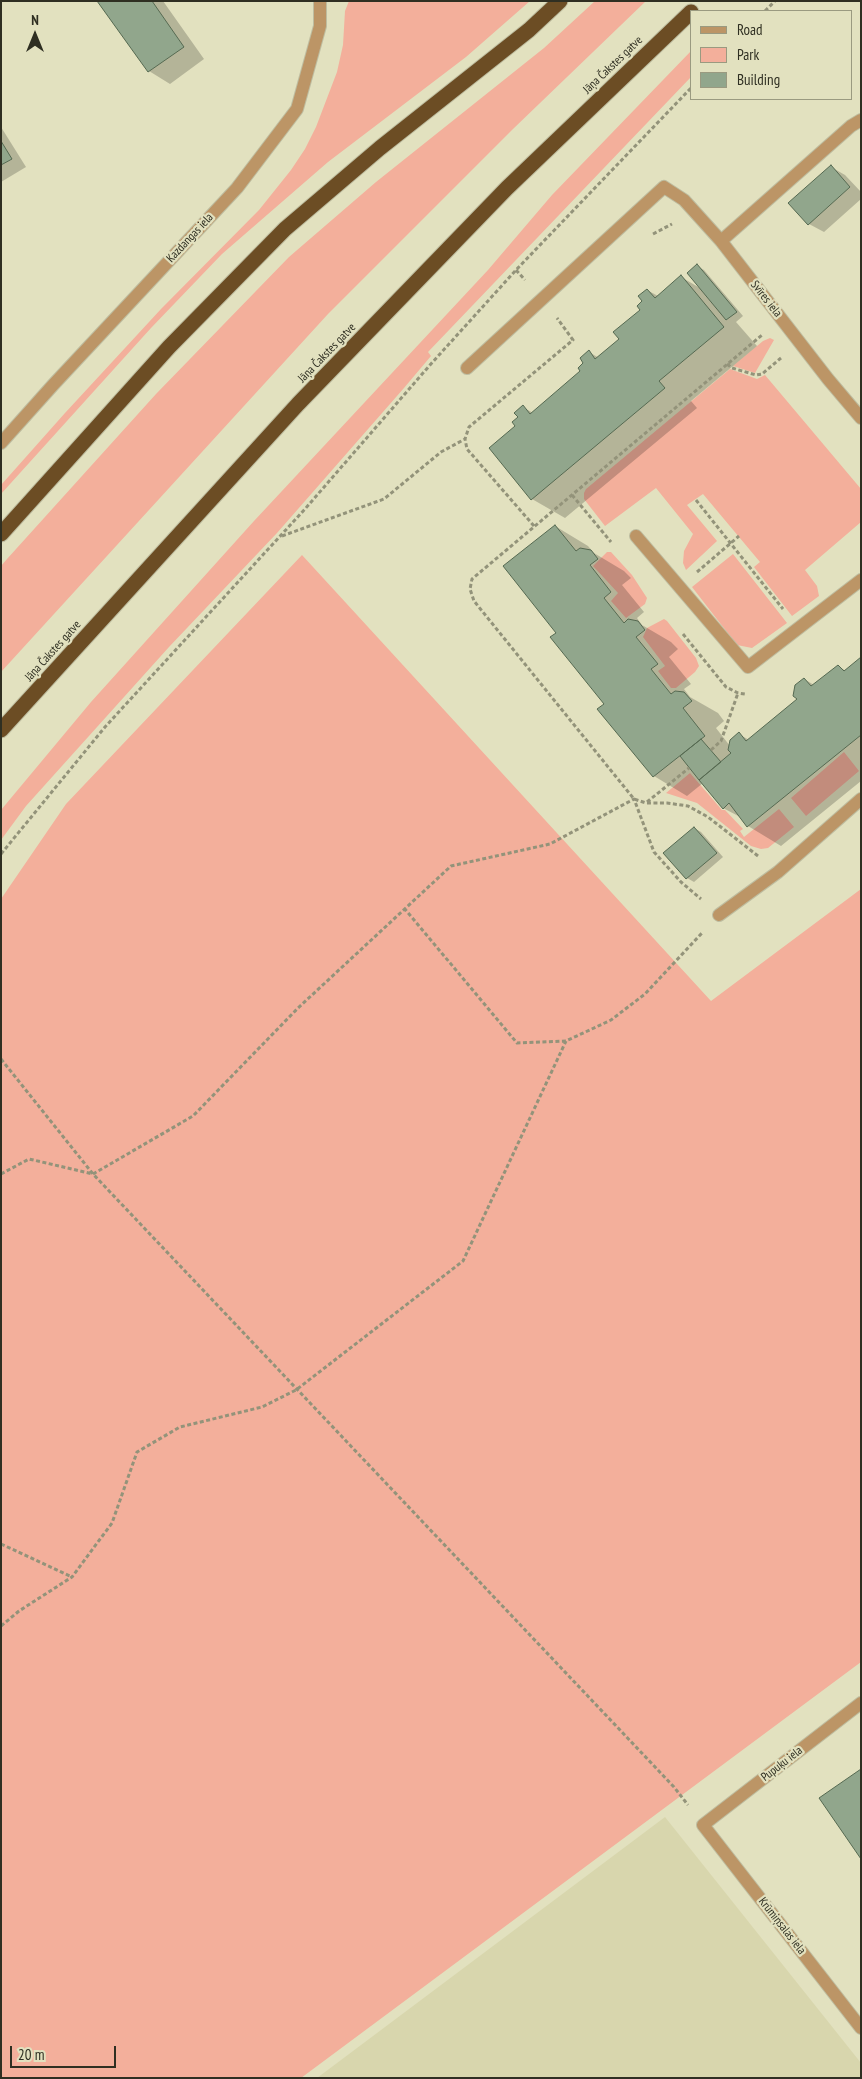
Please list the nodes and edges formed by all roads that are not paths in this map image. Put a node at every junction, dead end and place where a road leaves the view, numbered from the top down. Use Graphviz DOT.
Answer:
graph roads {
  1 [pos="320,1"];
  2 [pos="560,1"];
  3 [pos="702,1"];
  4 [pos="692,10"];
  5 [pos="690,12"];
  6 [pos="861,120"];
  7 [pos="721,241"];
  8 [pos="467,368"];
  9 [pos="861,418"];
  10 [pos="1,443"];
  11 [pos="1,534"];
  12 [pos="636,536"];
  13 [pos="861,580"];
  14 [pos="1,730"];
  15 [pos="861,799"];
  16 [pos="719,915"];
  17 [pos="861,1703"];
  18 [pos="704,1825"];
  19 [pos="861,2028"];
  1 -- 10 [label="street, Kazdangas iela"];
  2 -- 11 [label="highway"];
  3 -- 4 [label="highway, Jāņa Čakstes gatve"];
  5 -- 14 [label="highway, Jāņa Čakstes gatve"];
  6 -- 7 [label="street"];
  7 -- 8 [label="street, Svīres iela"];
  7 -- 9 [label="street, Svīres iela"];
  12 -- 13 [label="street"];
  15 -- 16 [label="street"];
  17 -- 18 [label="street, Pupuķu iela"];
  18 -- 19 [label="street, Krūmiņsalas iela"];
}
